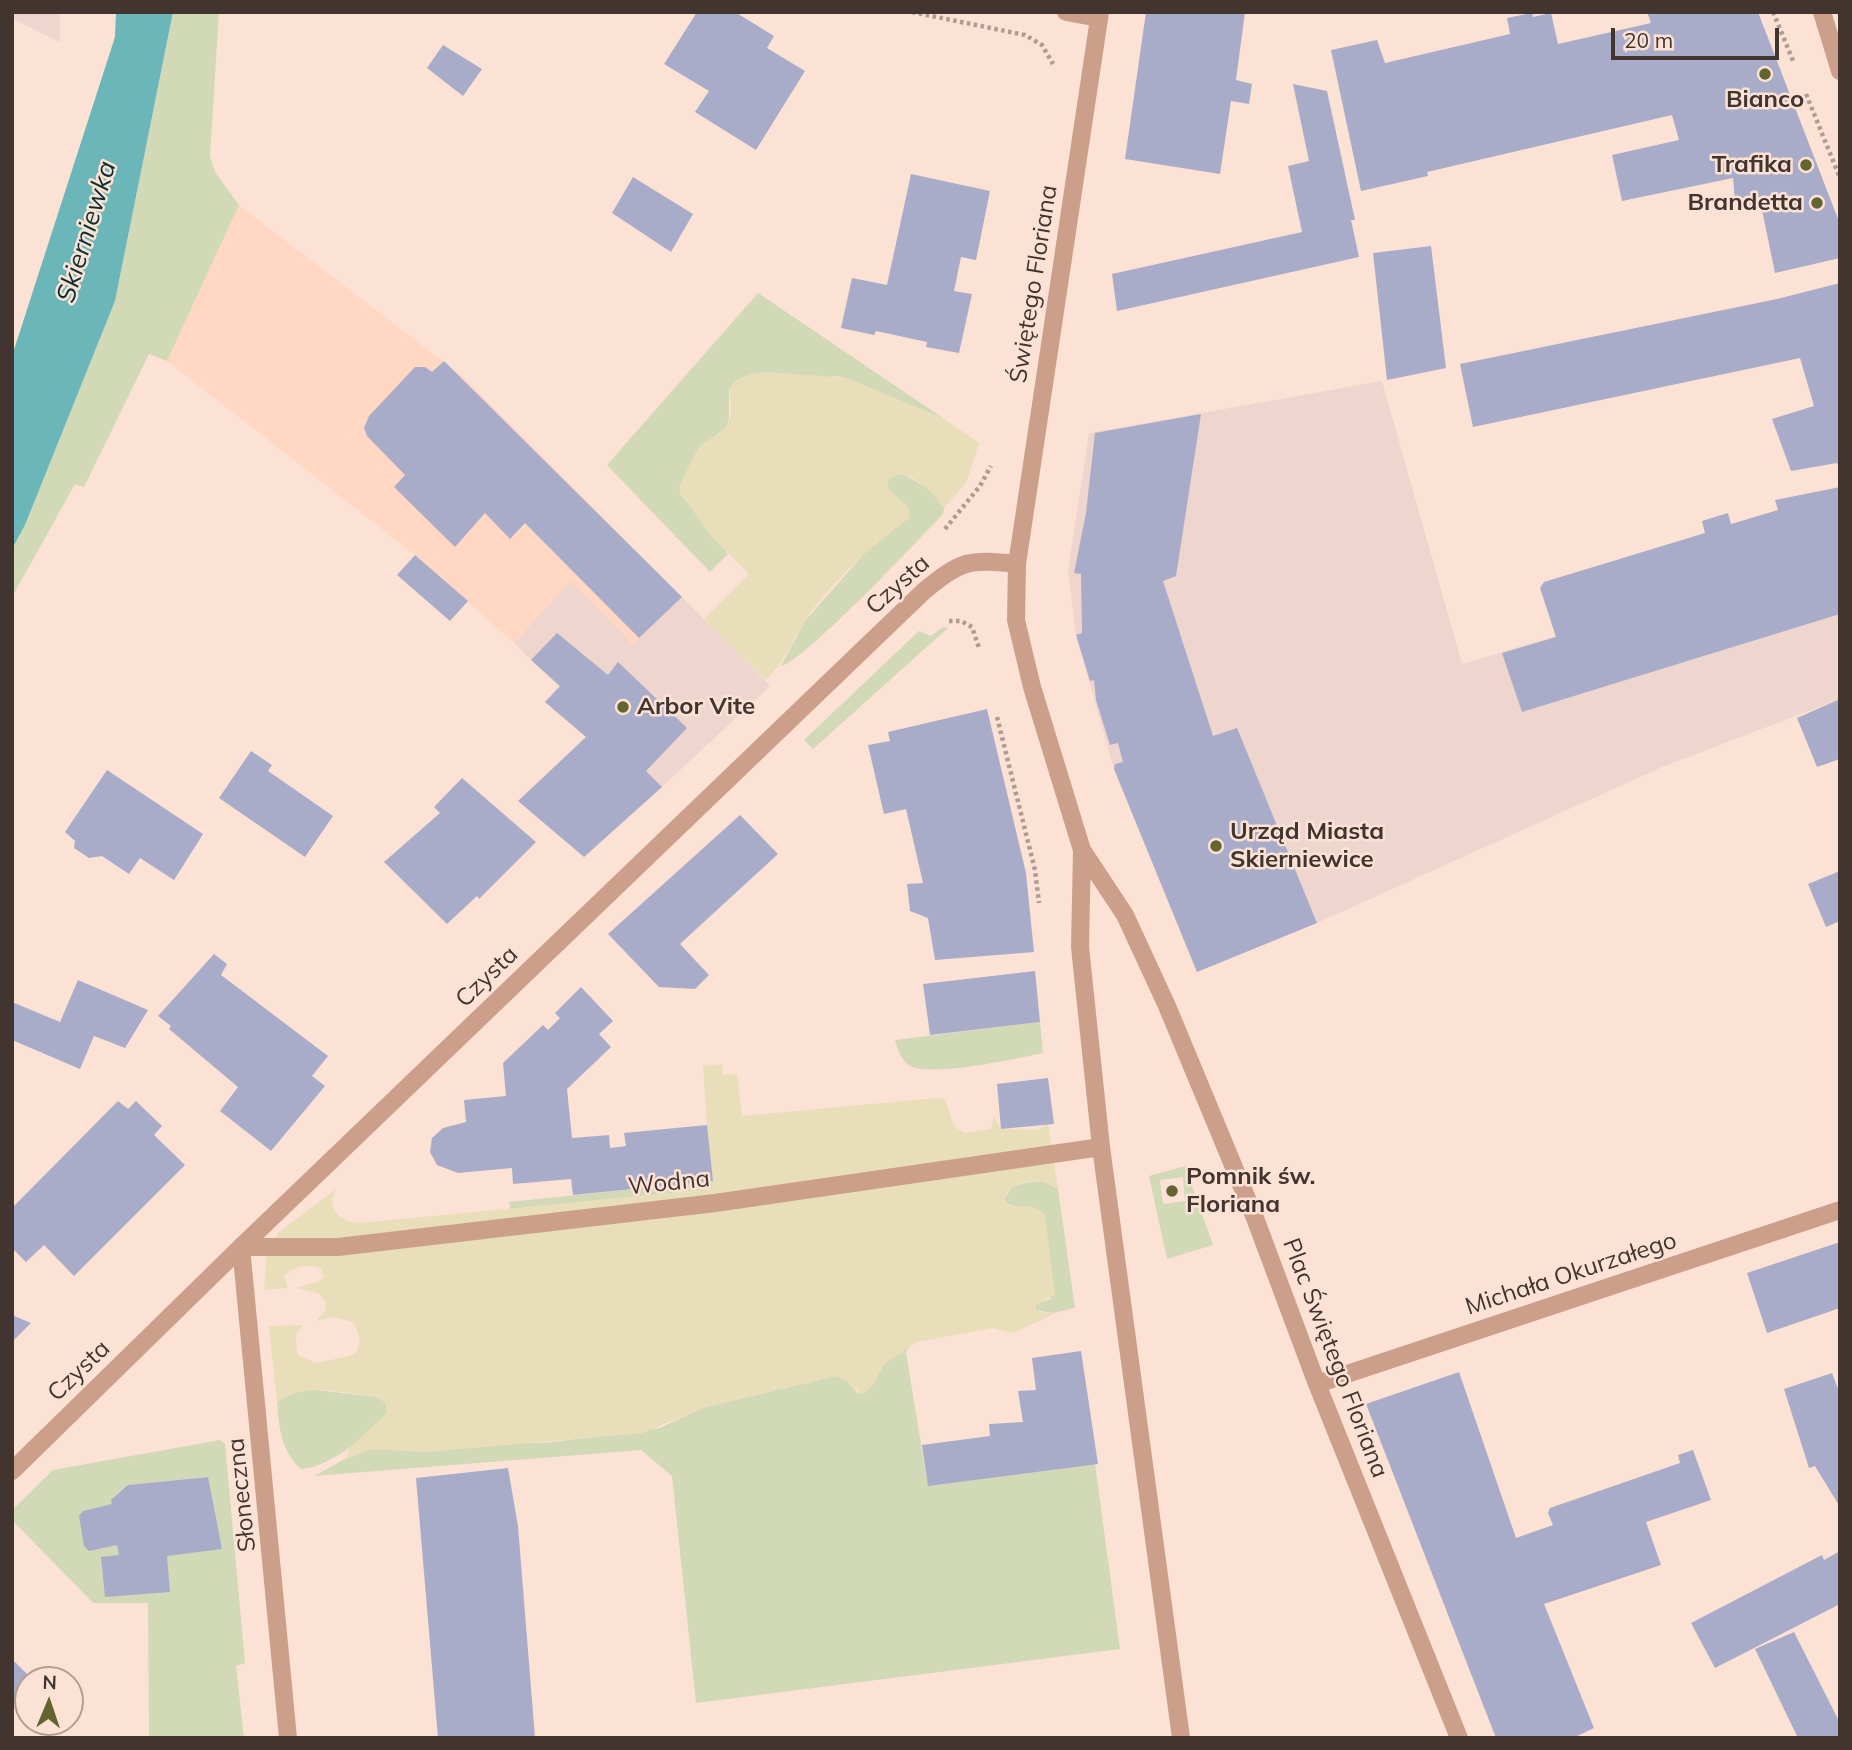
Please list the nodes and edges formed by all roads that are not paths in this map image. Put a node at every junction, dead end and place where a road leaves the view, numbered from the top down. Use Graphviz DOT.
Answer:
graph roads {
  1 [pos="1066,12"];
  2 [pos="1822,12"];
  3 [pos="1099,15"];
  4 [pos="1838,61"];
  5 [pos="1017,564"];
  6 [pos="1082,850"];
  7 [pos="1101,1147"];
  8 [pos="1840,1210"];
  9 [pos="241,1247"];
  10 [pos="1317,1384"];
  11 [pos="12,1471"];
  12 [pos="288,1738"];
  13 [pos="1181,1738"];
  14 [pos="1459,1738"];
  1 -- 3 [label="street"];
  2 -- 4 [label="street"];
  3 -- 5 [label="street, Świętego Floriana"];
  5 -- 6 [label="street, Plac Świętego Floriana"];
  5 -- 9 [label="street, Czysta"];
  6 -- 7 [label="street, Plac Świętego Floriana"];
  6 -- 10 [label="street, Plac Świętego Floriana"];
  7 -- 9 [label="street, Wodna"];
  7 -- 13 [label="street, Plac Świętego Floriana"];
  8 -- 10 [label="street, Michała Okurzałego"];
  9 -- 11 [label="street, Czysta"];
  9 -- 12 [label="street, Słoneczna"];
  10 -- 14 [label="street, Plac Świętego Floriana"];
}
